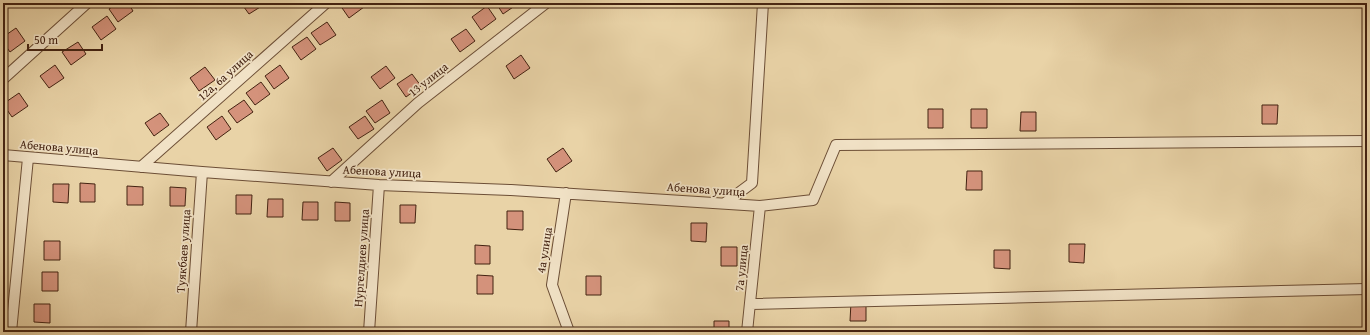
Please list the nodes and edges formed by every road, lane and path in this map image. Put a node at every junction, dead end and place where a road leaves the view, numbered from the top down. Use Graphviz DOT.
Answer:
graph roads {
  1 [pos="87,3"];
  2 [pos="326,3"];
  3 [pos="546,3"];
  4 [pos="763,3"];
  5 [pos="3,79"];
  6 [pos="1367,141"];
  7 [pos="3,155"];
  8 [pos="28,158"];
  9 [pos="141,167"];
  10 [pos="202,172"];
  11 [pos="331,182"];
  12 [pos="379,185"];
  13 [pos="566,193"];
  14 [pos="725,203"];
  15 [pos="760,206"];
  16 [pos="1367,289"];
  17 [pos="750,304"];
  18 [pos="11,332"];
  19 [pos="191,332"];
  20 [pos="369,332"];
  21 [pos="568,332"];
  22 [pos="747,332"];
  1 -- 5 [label="street"];
  2 -- 9 [label="street, 12а, 6а улица"];
  3 -- 11 [label="street, 13 улица"];
  4 -- 14 [label="street"];
  6 -- 15 [label="street, Абенова улица"];
  7 -- 8 [label="street, Абенова улица"];
  8 -- 9 [label="street, Абенова улица"];
  8 -- 18 [label="street"];
  9 -- 10 [label="street, Абенова улица"];
  10 -- 11 [label="street, Абенова улица"];
  10 -- 19 [label="street, Туякбаев улица"];
  11 -- 12 [label="street, Абенова улица"];
  12 -- 13 [label="street, Абенова улица"];
  12 -- 20 [label="street, Нургелдиев улица"];
  13 -- 14 [label="street, Абенова улица"];
  13 -- 21 [label="street, 4а улица"];
  14 -- 15 [label="street, Абенова улица"];
  15 -- 17 [label="street, 7а улица"];
  16 -- 17 [label="street"];
  17 -- 22 [label="street, 7а улица"];
}
